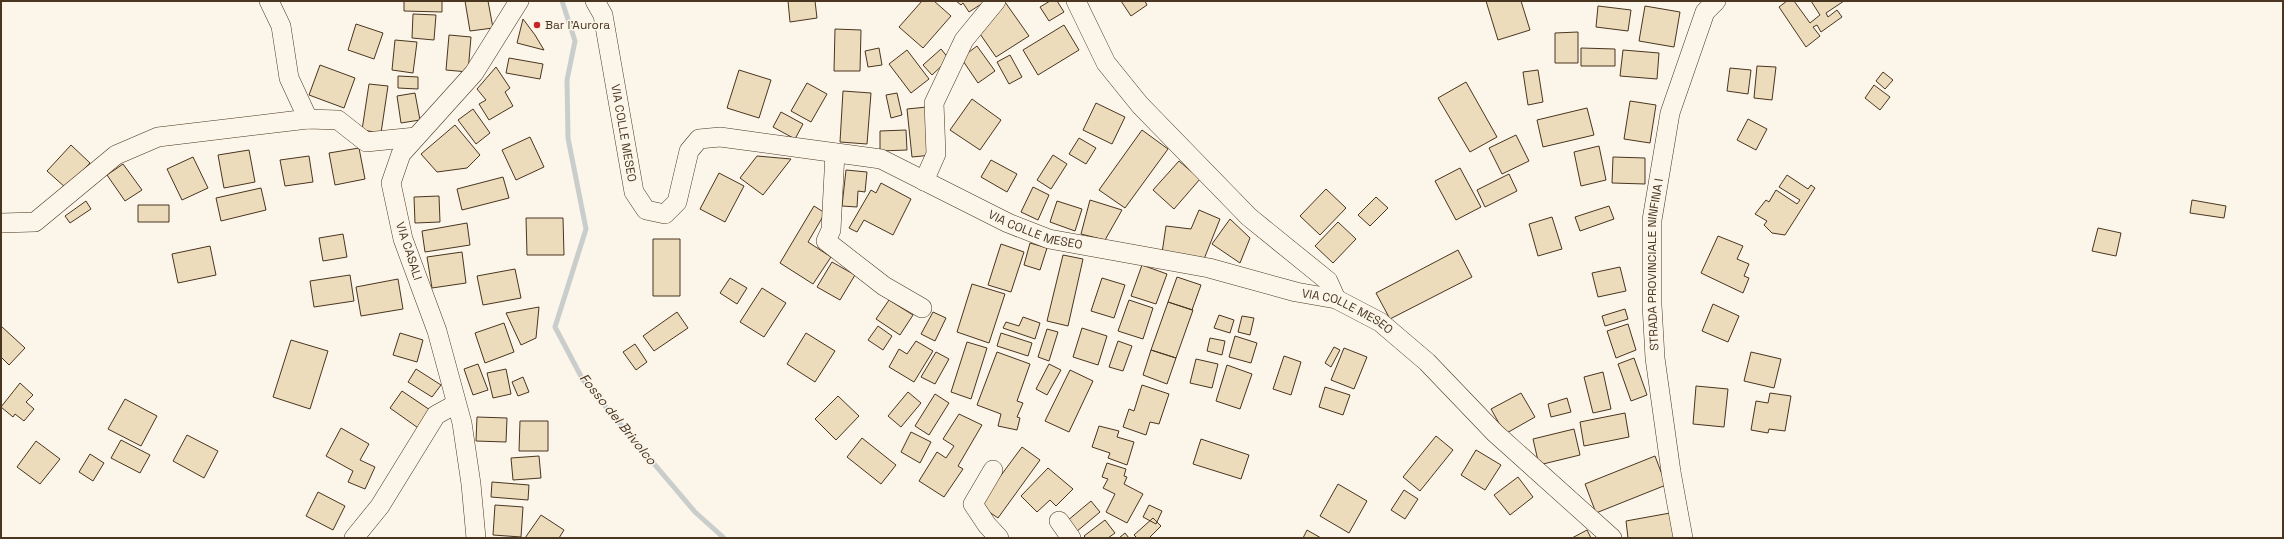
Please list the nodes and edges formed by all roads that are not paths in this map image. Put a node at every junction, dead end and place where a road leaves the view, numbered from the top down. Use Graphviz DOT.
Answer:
graph roads {
  1 [pos="270,1"];
  2 [pos="519,1"];
  3 [pos="595,1"];
  4 [pos="996,1"];
  5 [pos="1076,1"];
  6 [pos="1716,1"];
  7 [pos="308,119"];
  8 [pos="416,137"];
  9 [pos="835,153"];
  10 [pos="924,181"];
  11 [pos="1,223"];
  12 [pos="1336,299"];
  13 [pos="922,308"];
  14 [pos="456,404"];
  15 [pos="993,470"];
  16 [pos="1059,521"];
  17 [pos="354,538"];
  18 [pos="476,538"];
  19 [pos="999,538"];
  20 [pos="1072,538"];
  21 [pos="1612,538"];
  22 [pos="1683,538"];
  1 -- 7 [label="street"];
  2 -- 8 [label="street, VIA CASALI"];
  3 -- 9 [label="street, VIA COLLE MESEO"];
  4 -- 10 [label="street"];
  5 -- 12 [label="street"];
  6 -- 22 [label="street, STRADA PROVINCIALE NINFINA I"];
  7 -- 8 [label="street"];
  7 -- 11 [label="street"];
  8 -- 14 [label="street, VIA CASALI"];
  9 -- 10 [label="street, VIA COLLE MESEO"];
  9 -- 13 [label="street"];
  10 -- 12 [label="street, VIA COLLE MESEO"];
  12 -- 21 [label="street, VIA COLLE MESEO"];
  14 -- 17 [label="street"];
  14 -- 18 [label="street, VIA CASALI"];
  15 -- 19 [label="street"];
  16 -- 20 [label="street"];
}
